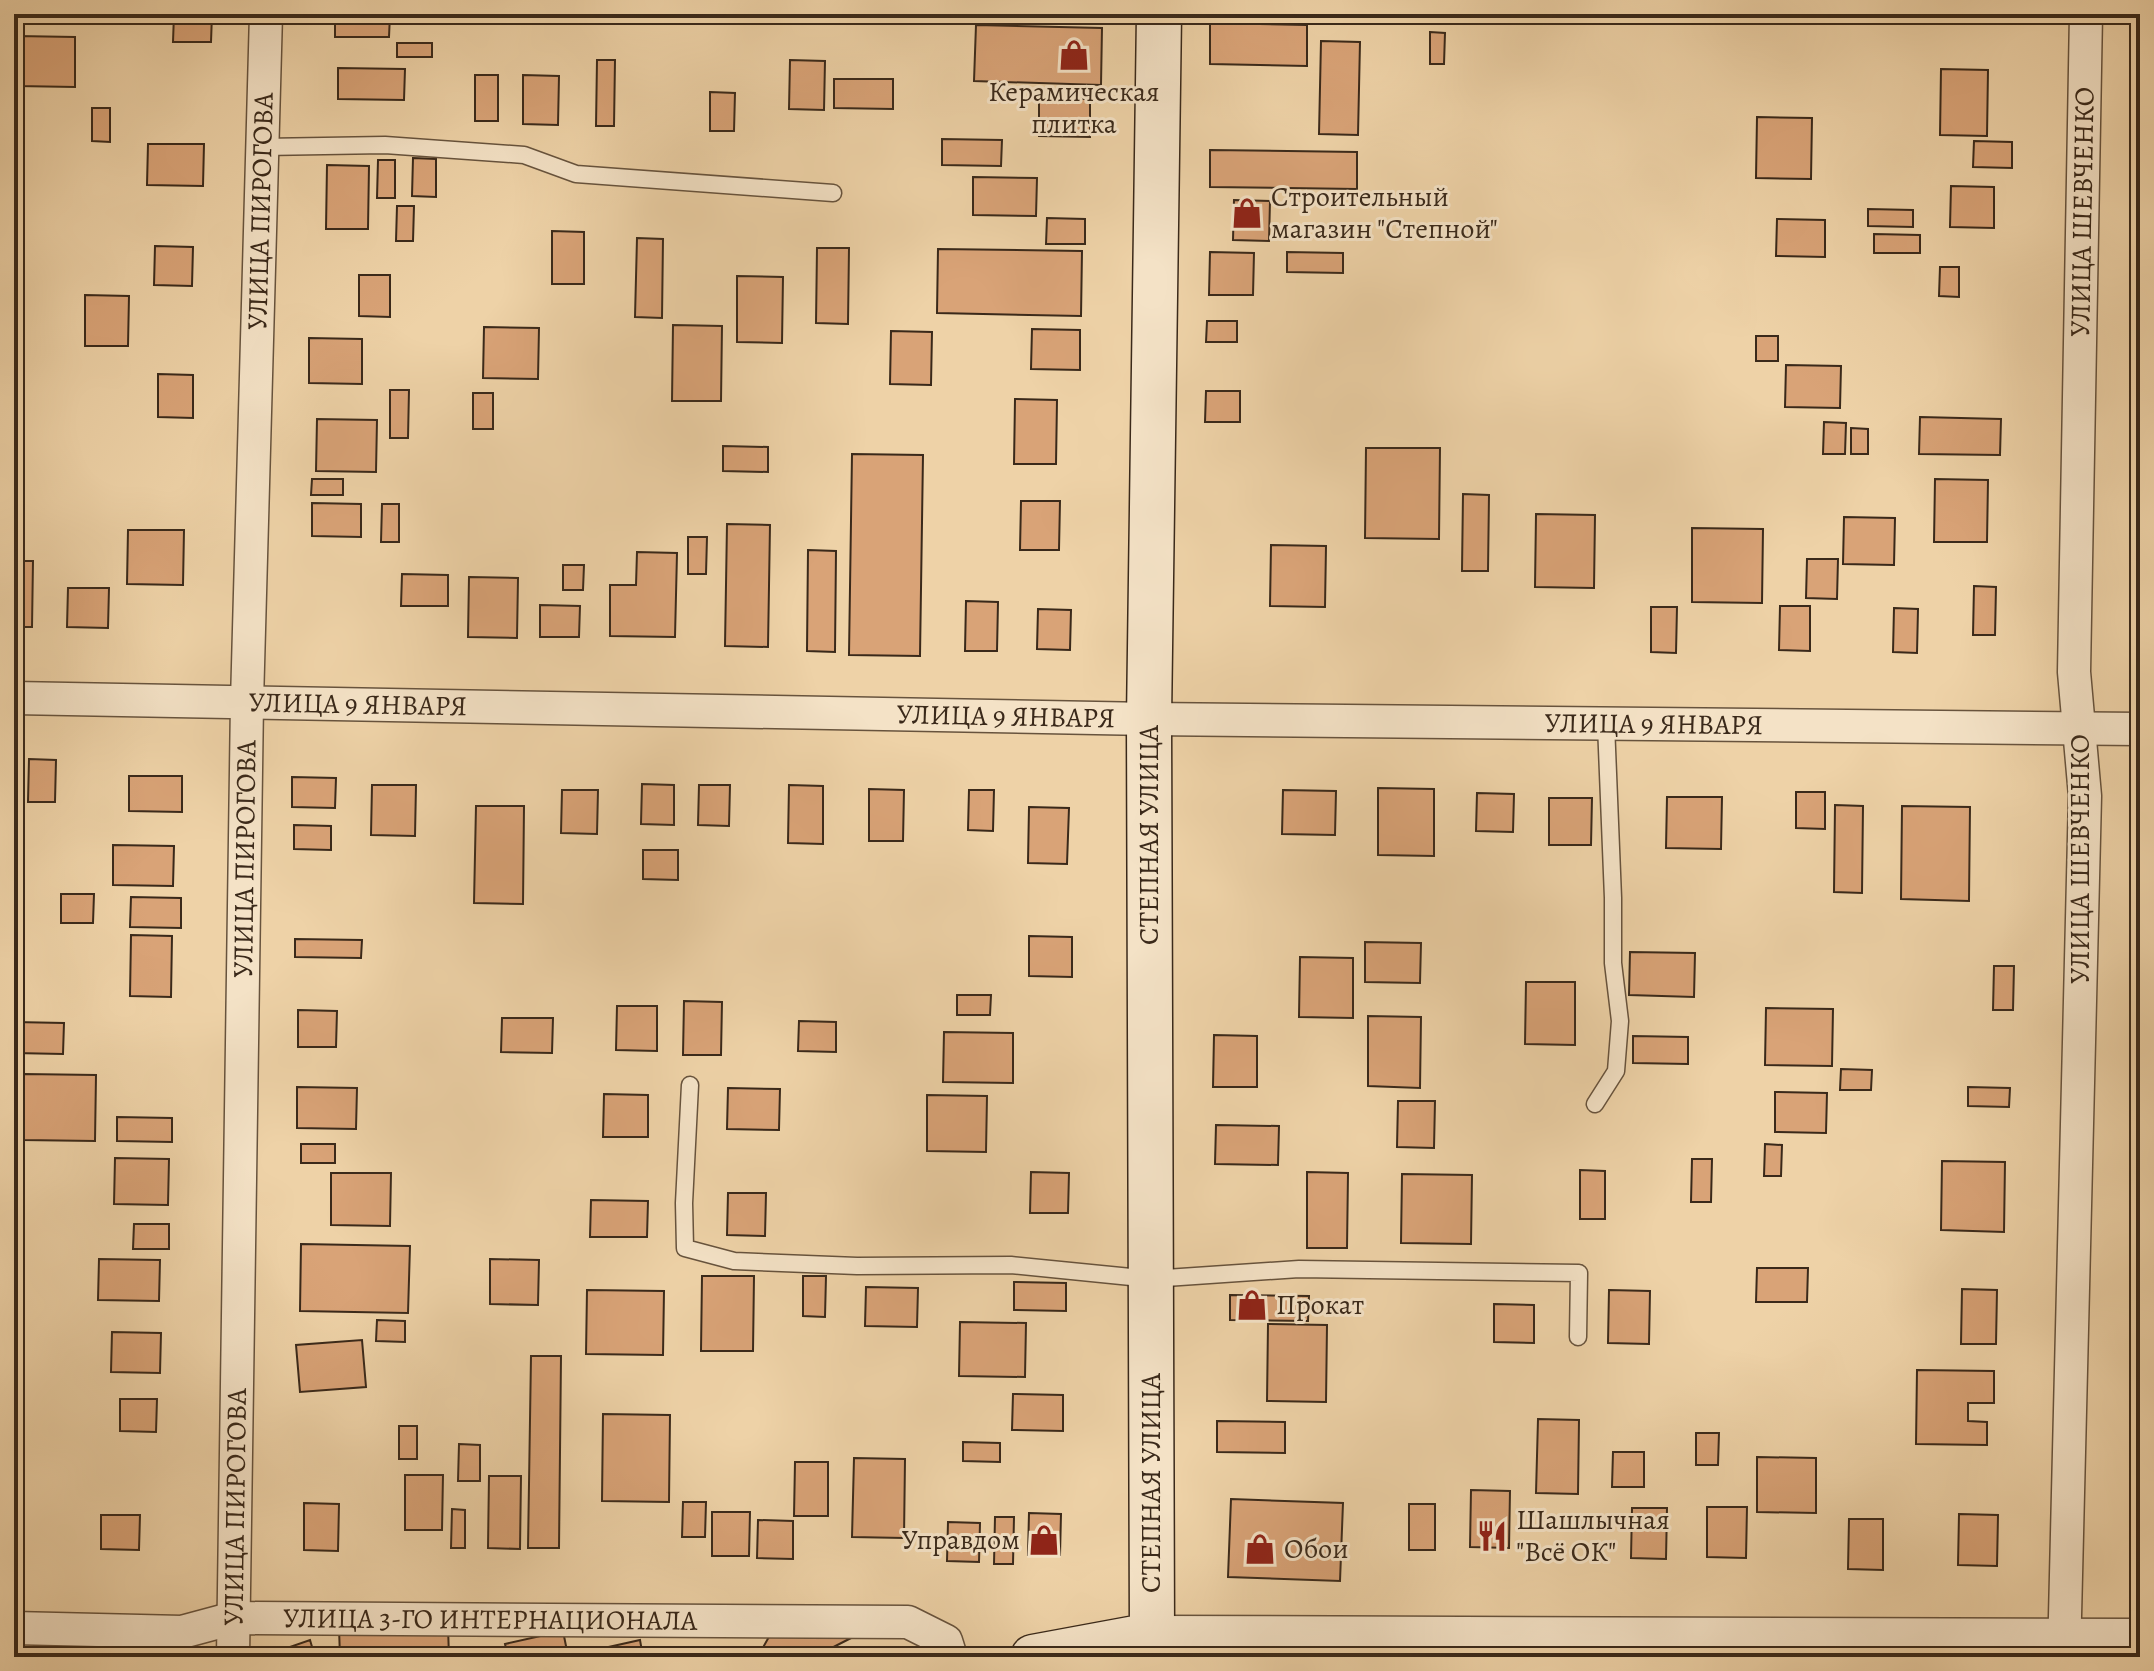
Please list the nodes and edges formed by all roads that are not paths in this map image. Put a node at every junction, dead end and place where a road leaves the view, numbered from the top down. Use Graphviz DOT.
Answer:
graph roads {
  1 [pos="266,14"];
  2 [pos="1159,14"];
  3 [pos="2086,14"];
  4 [pos="263,147"];
  5 [pos="833,193"];
  6 [pos="14,698"];
  7 [pos="247,702"];
  8 [pos="1149,719"];
  9 [pos="1606,724"];
  10 [pos="2081,729"];
  11 [pos="2140,729"];
  12 [pos="690,1085"];
  13 [pos="1595,1104"];
  14 [pos="1151,1279"];
  15 [pos="1578,1337"];
  16 [pos="234,1618"];
  17 [pos="14,1628"];
  18 [pos="2140,1638"];
  19 [pos="1152,1646"];
  20 [pos="2064,1647"];
  21 [pos="233,1657"];
  22 [pos="951,1657"];
  23 [pos="1033,1657"];
  1 -- 4 [label="street, УЛИЦА ПИРОГОВА"];
  2 -- 8 [label="main road, СТЕПНАЯ УЛИЦА"];
  3 -- 10 [label="street, УЛИЦА ШЕВЧЕНКО"];
  4 -- 5 [label="lane"];
  4 -- 7 [label="street, УЛИЦА ПИРОГОВА"];
  6 -- 7 [label="street, УЛИЦА 9 ЯНВАРЯ"];
  7 -- 8 [label="street, УЛИЦА 9 ЯНВАРЯ"];
  7 -- 16 [label="street, УЛИЦА ПИРОГОВА"];
  8 -- 9 [label="street, УЛИЦА 9 ЯНВАРЯ"];
  8 -- 14 [label="main road, СТЕПНАЯ УЛИЦА"];
  9 -- 10 [label="street, УЛИЦА 9 ЯНВАРЯ"];
  9 -- 13 [label="lane"];
  10 -- 11 [label="street, УЛИЦА 9 ЯНВАРЯ"];
  10 -- 20 [label="street, УЛИЦА ШЕВЧЕНКО"];
  12 -- 14 [label="lane"];
  14 -- 15 [label="lane"];
  14 -- 19 [label="main road, СТЕПНАЯ УЛИЦА"];
  16 -- 17 [label="street, УЛИЦА 3-ГО ИНТЕРНАЦИОНАЛА"];
  16 -- 21 [label="street, УЛИЦА ПИРОГОВА"];
  16 -- 22 [label="street, УЛИЦА 3-ГО ИНТЕРНАЦИОНАЛА"];
  18 -- 20 [label="street"];
  19 -- 20 [label="street"];
  19 -- 23 [label="main road"];
}
